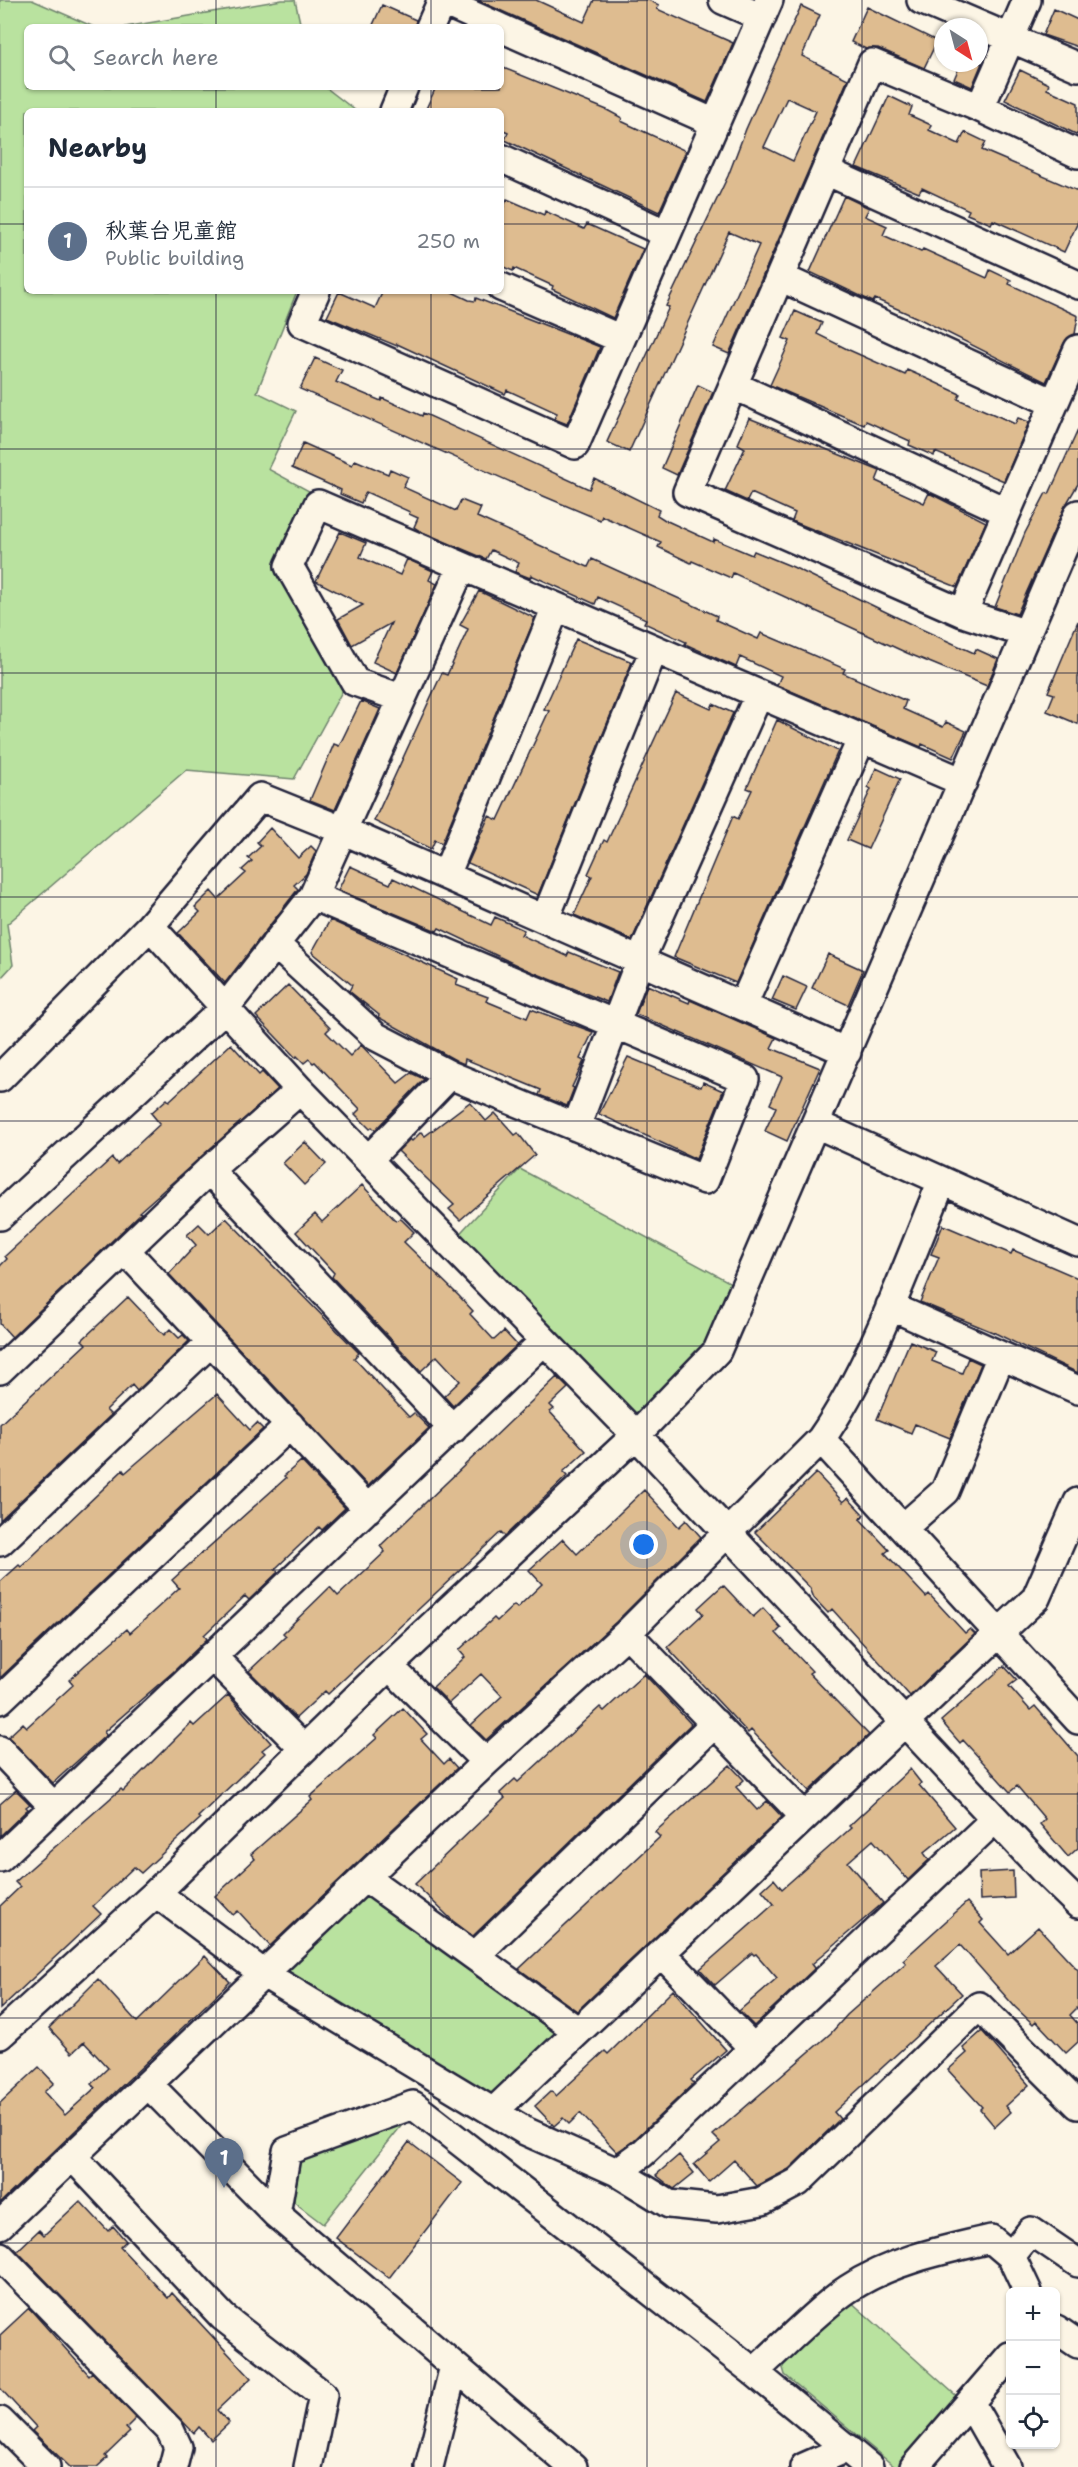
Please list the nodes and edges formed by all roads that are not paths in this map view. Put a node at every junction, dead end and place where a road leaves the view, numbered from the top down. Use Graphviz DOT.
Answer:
graph roads {
  1 [pos="723,0"];
  2 [pos="921,0"];
  3 [pos="1027,0"];
  4 [pos="441,1"];
  5 [pos="765,8"];
  6 [pos="431,24"];
  7 [pos="493,24"];
  8 [pos="504,29"];
  9 [pos="1011,38"];
  10 [pos="1078,67"];
  11 [pos="980,108"];
  12 [pos="715,123"];
  13 [pos="1078,154"];
  14 [pos="504,159"];
  15 [pos="826,171"];
  16 [pos="667,234"];
  17 [pos="780,278"];
  18 [pos="1078,285"];
  19 [pos="504,288"];
  20 [pos="315,294"];
  21 [pos="621,339"];
  22 [pos="1078,349"];
  23 [pos="733,386"];
  24 [pos="1054,403"];
  25 [pos="1007,512"];
  26 [pos="1078,514"];
  27 [pos="462,566"];
  28 [pos="556,607"];
  29 [pos="963,613"];
  30 [pos="1027,634"];
  31 [pos="654,649"];
  32 [pos="759,694"];
  33 [pos="401,698"];
  34 [pos="862,738"];
  35 [pos="963,782"];
  36 [pos="342,830"];
  37 [pos="446,875"];
  38 [pos="313,896"];
  39 [pos="545,919"];
  40 [pos="150,926"];
  41 [pos="275,944"];
  42 [pos="640,960"];
  43 [pos="743,1005"];
  44 [pos="226,1007"];
  45 [pos="618,1023"];
  46 [pos="848,1052"];
  47 [pos="450,1075"];
  48 [pos="0,1078"];
  49 [pos="300,1090"];
  50 [pos="816,1124"];
  51 [pos="576,1127"];
  52 [pos="368,1160"];
  53 [pos="209,1170"];
  54 [pos="942,1181"];
  55 [pos="0,1216"];
  56 [pos="1078,1242"];
  57 [pos="126,1251"];
  58 [pos="890,1306"];
  59 [pos="544,1341"];
  60 [pos="210,1343"];
  61 [pos="4,1356"];
  62 [pos="1001,1356"];
  63 [pos="1078,1390"];
  64 [pos="290,1425"];
  65 [pos="453,1429"];
  66 [pos="636,1436"];
  67 [pos="821,1440"];
  68 [pos="1078,1502"];
  69 [pos="368,1509"];
  70 [pos="903,1528"];
  71 [pos="726,1532"];
  72 [pos="0,1542"];
  73 [pos="627,1632"];
  74 [pos="997,1632"];
  75 [pos="212,1656"];
  76 [pos="389,1666"];
  77 [pos="0,1700"];
  78 [pos="1076,1714"];
  79 [pos="904,1721"];
  80 [pos="715,1723"];
  81 [pos="304,1749"];
  82 [pos="0,1750"];
  83 [pos="486,1762"];
  84 [pos="54,1807"];
  85 [pos="804,1816"];
  86 [pos="995,1819"];
  87 [pos="0,1858"];
  88 [pos="366,1878"];
  89 [pos="156,1893"];
  90 [pos="1078,1904"];
  91 [pos="661,1953"];
  92 [pos="475,1956"];
  93 [pos="264,1974"];
  94 [pos="578,2031"];
  95 [pos="0,2035"];
  96 [pos="753,2048"];
  97 [pos="149,2085"];
  98 [pos="1078,2105"];
  99 [pos="493,2112"];
  100 [pos="72,2156"];
  101 [pos="617,2172"];
  102 [pos="276,2214"];
  103 [pos="0,2225"];
  104 [pos="0,2256"];
  105 [pos="1011,2256"];
  106 [pos="1078,2263"];
  107 [pos="1026,2287"];
  108 [pos="1060,2332"];
  109 [pos="1078,2344"];
  110 [pos="1006,2362"];
  111 [pos="454,2366"];
  112 [pos="754,2372"];
  113 [pos="971,2404"];
  114 [pos="0,2421"];
  115 [pos="846,2448"];
  116 [pos="46,2467"];
  117 [pos="173,2467"];
  118 [pos="308,2467"];
  119 [pos="429,2467"];
  120 [pos="573,2467"];
  121 [pos="804,2467"];
  122 [pos="869,2467"];
  123 [pos="914,2467"];
  124 [pos="1006,2467"];
  1 -- 5 [label="street"];
  2 -- 9 [label="street"];
  3 -- 9 [label="street"];
  4 -- 6 [label="street"];
  4 -- 7 [label="street"];
  5 -- 12 [label="street"];
  8 -- 12 [label="street"];
  9 -- 10 [label="street"];
  9 -- 11 [label="street"];
  11 -- 13 [label="street"];
  11 -- 15 [label="street"];
  12 -- 16 [label="street"];
  14 -- 16 [label="street"];
  15 -- 17 [label="street"];
  15 -- 18 [label="street"];
  16 -- 21 [label="street"];
  17 -- 23 [label="street"];
  17 -- 24 [label="street"];
  19 -- 21 [label="street"];
  20 -- 21 [label="street"];
  22 -- 24 [label="street"];
  23 -- 25 [label="street"];
  23 -- 29 [label="street"];
  24 -- 25 [label="street"];
  25 -- 29 [label="street"];
  26 -- 30 [label="street"];
  27 -- 28 [label="street"];
  27 -- 33 [label="street"];
  27 -- 33 [label="street"];
  28 -- 31 [label="street"];
  28 -- 37 [label="street"];
  29 -- 30 [label="street"];
  30 -- 35 [label="street"];
  31 -- 32 [label="street"];
  31 -- 39 [label="street"];
  32 -- 34 [label="street"];
  32 -- 42 [label="street"];
  33 -- 36 [label="street"];
  34 -- 35 [label="street"];
  34 -- 43 [label="street"];
  35 -- 46 [label="street"];
  36 -- 37 [label="street"];
  36 -- 38 [label="street"];
  36 -- 40 [label="street"];
  37 -- 39 [label="street"];
  38 -- 41 [label="street"];
  38 -- 45 [label="street"];
  39 -- 42 [label="street"];
  40 -- 44 [label="street"];
  40 -- 48 [label="street"];
  41 -- 44 [label="street"];
  41 -- 47 [label="street"];
  42 -- 43 [label="street"];
  42 -- 45 [label="street"];
  43 -- 46 [label="street"];
  44 -- 49 [label="street"];
  44 -- 55 [label="street"];
  45 -- 51 [label="street"];
  45 -- 51 [label="street"];
  46 -- 50 [label="street"];
  47 -- 51 [label="street"];
  47 -- 52 [label="street"];
  49 -- 52 [label="street"];
  49 -- 53 [label="street"];
  50 -- 54 [label="street"];
  50 -- 66 [label="street"];
  52 -- 59 [label="street"];
  53 -- 57 [label="street"];
  53 -- 65 [label="street"];
  54 -- 56 [label="street"];
  54 -- 58 [label="street"];
  57 -- 60 [label="street"];
  57 -- 61 [label="street"];
  58 -- 62 [label="street"];
  58 -- 67 [label="street"];
  59 -- 65 [label="street"];
  59 -- 66 [label="street"];
  60 -- 64 [label="street"];
  60 -- 72 [label="street"];
  62 -- 63 [label="street"];
  62 -- 70 [label="street"];
  64 -- 69 [label="street"];
  64 -- 77 [label="street"];
  65 -- 69 [label="street"];
  66 -- 71 [label="street"];
  66 -- 76 [label="street"];
  67 -- 70 [label="street"];
  67 -- 71 [label="street"];
  68 -- 74 [label="street"];
  69 -- 75 [label="street"];
  70 -- 74 [label="street"];
  71 -- 73 [label="street"];
  71 -- 79 [label="street"];
  73 -- 80 [label="street"];
  73 -- 83 [label="street"];
  74 -- 78 [label="street"];
  74 -- 79 [label="street"];
  75 -- 81 [label="street"];
  75 -- 84 [label="street"];
  76 -- 81 [label="street"];
  76 -- 83 [label="street"];
  79 -- 85 [label="street"];
  79 -- 86 [label="street"];
  80 -- 85 [label="street"];
  80 -- 92 [label="street"];
  81 -- 89 [label="street"];
  82 -- 84 [label="street"];
  83 -- 88 [label="street"];
  84 -- 87 [label="street"];
  85 -- 91 [label="street"];
  86 -- 90 [label="street"];
  86 -- 96 [label="street"];
  88 -- 92 [label="street"];
  88 -- 93 [label="street"];
  89 -- 93 [label="street"];
  89 -- 95 [label="street"];
  91 -- 94 [label="street"];
  91 -- 96 [label="street"];
  92 -- 94 [label="street"];
  93 -- 97 [label="street"];
  93 -- 99 [label="street"];
  94 -- 99 [label="street"];
  96 -- 101 [label="street"];
  97 -- 100 [label="street"];
  97 -- 102 [label="street"];
  98 -- 101 [label="street"];
  99 -- 101 [label="street"];
  100 -- 103 [label="street"];
  100 -- 118 [label="street"];
  102 -- 111 [label="street"];
  102 -- 112 [label="street"];
  104 -- 117 [label="street"];
  105 -- 106 [label="street"];
  105 -- 107 [label="street"];
  105 -- 112 [label="street"];
  108 -- 109 [label="street"];
  110 -- 113 [label="street"];
  111 -- 119 [label="street"];
  111 -- 120 [label="street"];
  112 -- 115 [label="street"];
  113 -- 123 [label="street"];
  113 -- 124 [label="street"];
  114 -- 116 [label="street"];
  115 -- 121 [label="street"];
  115 -- 122 [label="street"];
}
